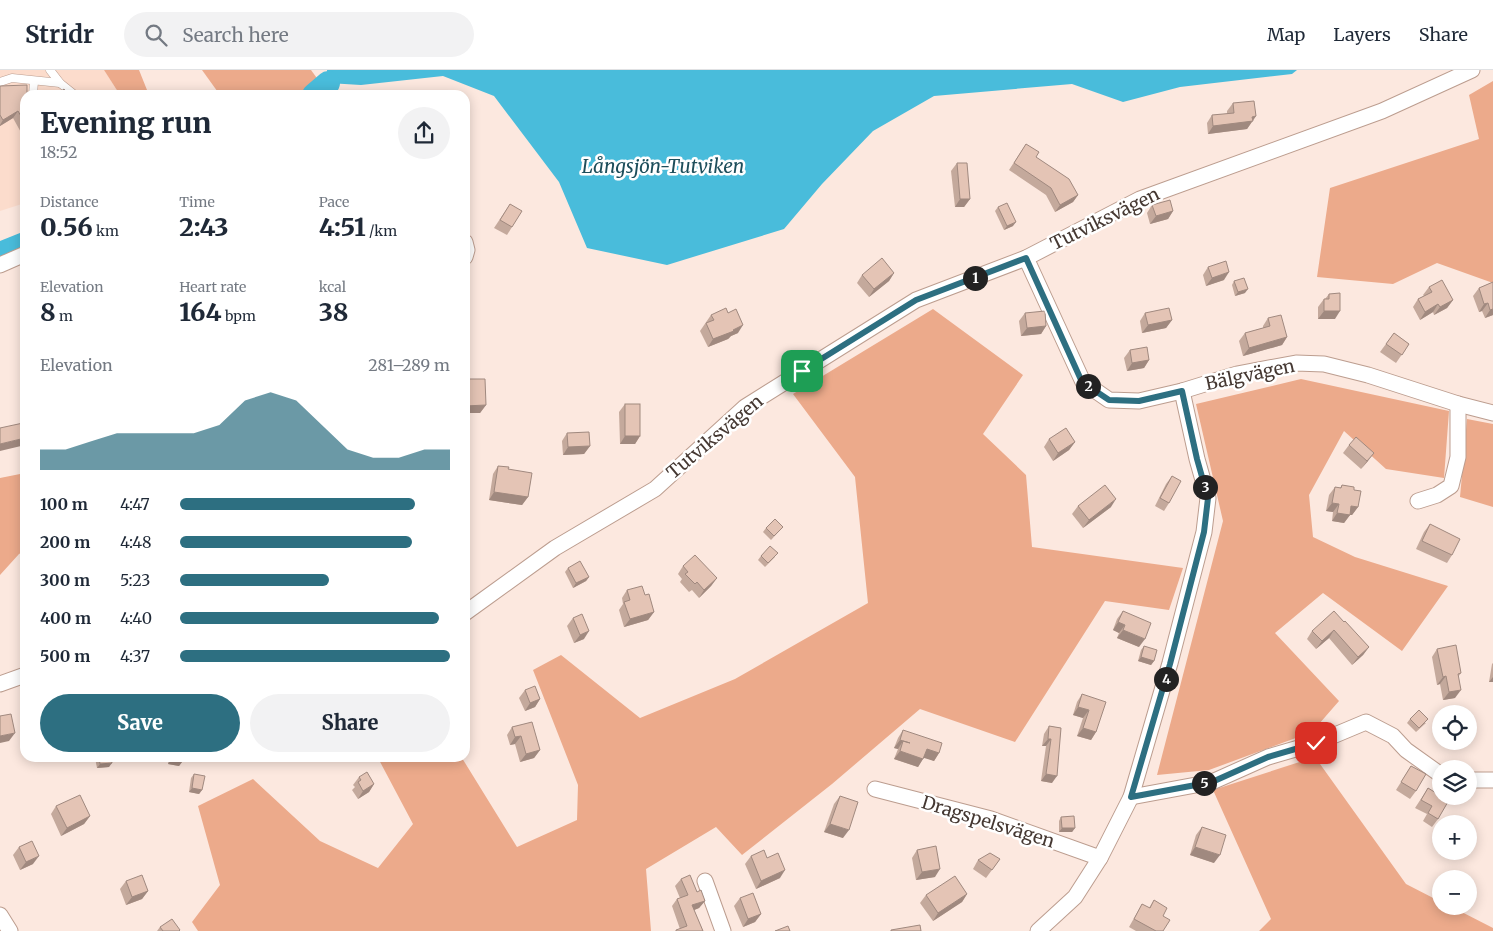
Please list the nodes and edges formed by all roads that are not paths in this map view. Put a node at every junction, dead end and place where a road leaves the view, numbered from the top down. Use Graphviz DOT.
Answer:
graph roads {
  1 [pos="50,70"];
  2 [pos="1472,70"];
  3 [pos="34,81"];
  4 [pos="0,82"];
  5 [pos="60,83"];
  6 [pos="33,90"];
  7 [pos="69,90"];
  8 [pos="20,256"];
  9 [pos="1026,258"];
  10 [pos="0,266"];
  11 [pos="1182,391"];
  12 [pos="1458,404"];
  13 [pos="1493,413"];
  14 [pos="1418,501"];
  15 [pos="470,609"];
  16 [pos="20,678"];
  17 [pos="0,684"];
  18 [pos="1432,769"];
  19 [pos="1477,780"];
  20 [pos="1493,780"];
  21 [pos="875,789"];
  22 [pos="1131,797"];
  23 [pos="1100,858"];
  24 [pos="705,881"];
  25 [pos="0,915"];
  26 [pos="10,931"];
  27 [pos="723,931"];
  28 [pos="1038,931"];
  1 -- 5 [label="lane"];
  2 -- 9 [label="street, Tutviksvägen"];
  3 -- 4 [label="lane"];
  3 -- 5 [label="lane"];
  3 -- 6 [label="lane"];
  5 -- 7 [label="lane"];
  8 -- 10 [label="street"];
  9 -- 11 [label="street, Bälgvägen"];
  9 -- 15 [label="street, Tutviksvägen"];
  11 -- 12 [label="street, Bälgvägen"];
  11 -- 22 [label="street"];
  12 -- 13 [label="street, Bälgvägen"];
  12 -- 14 [label="street"];
  16 -- 17 [label="street"];
  18 -- 22 [label="street"];
  19 -- 20 [label="street"];
  21 -- 23 [label="street, Dragspelsvägen"];
  22 -- 23 [label="street"];
  23 -- 28 [label="street"];
  24 -- 27 [label="street"];
  25 -- 26 [label="street"];
}
